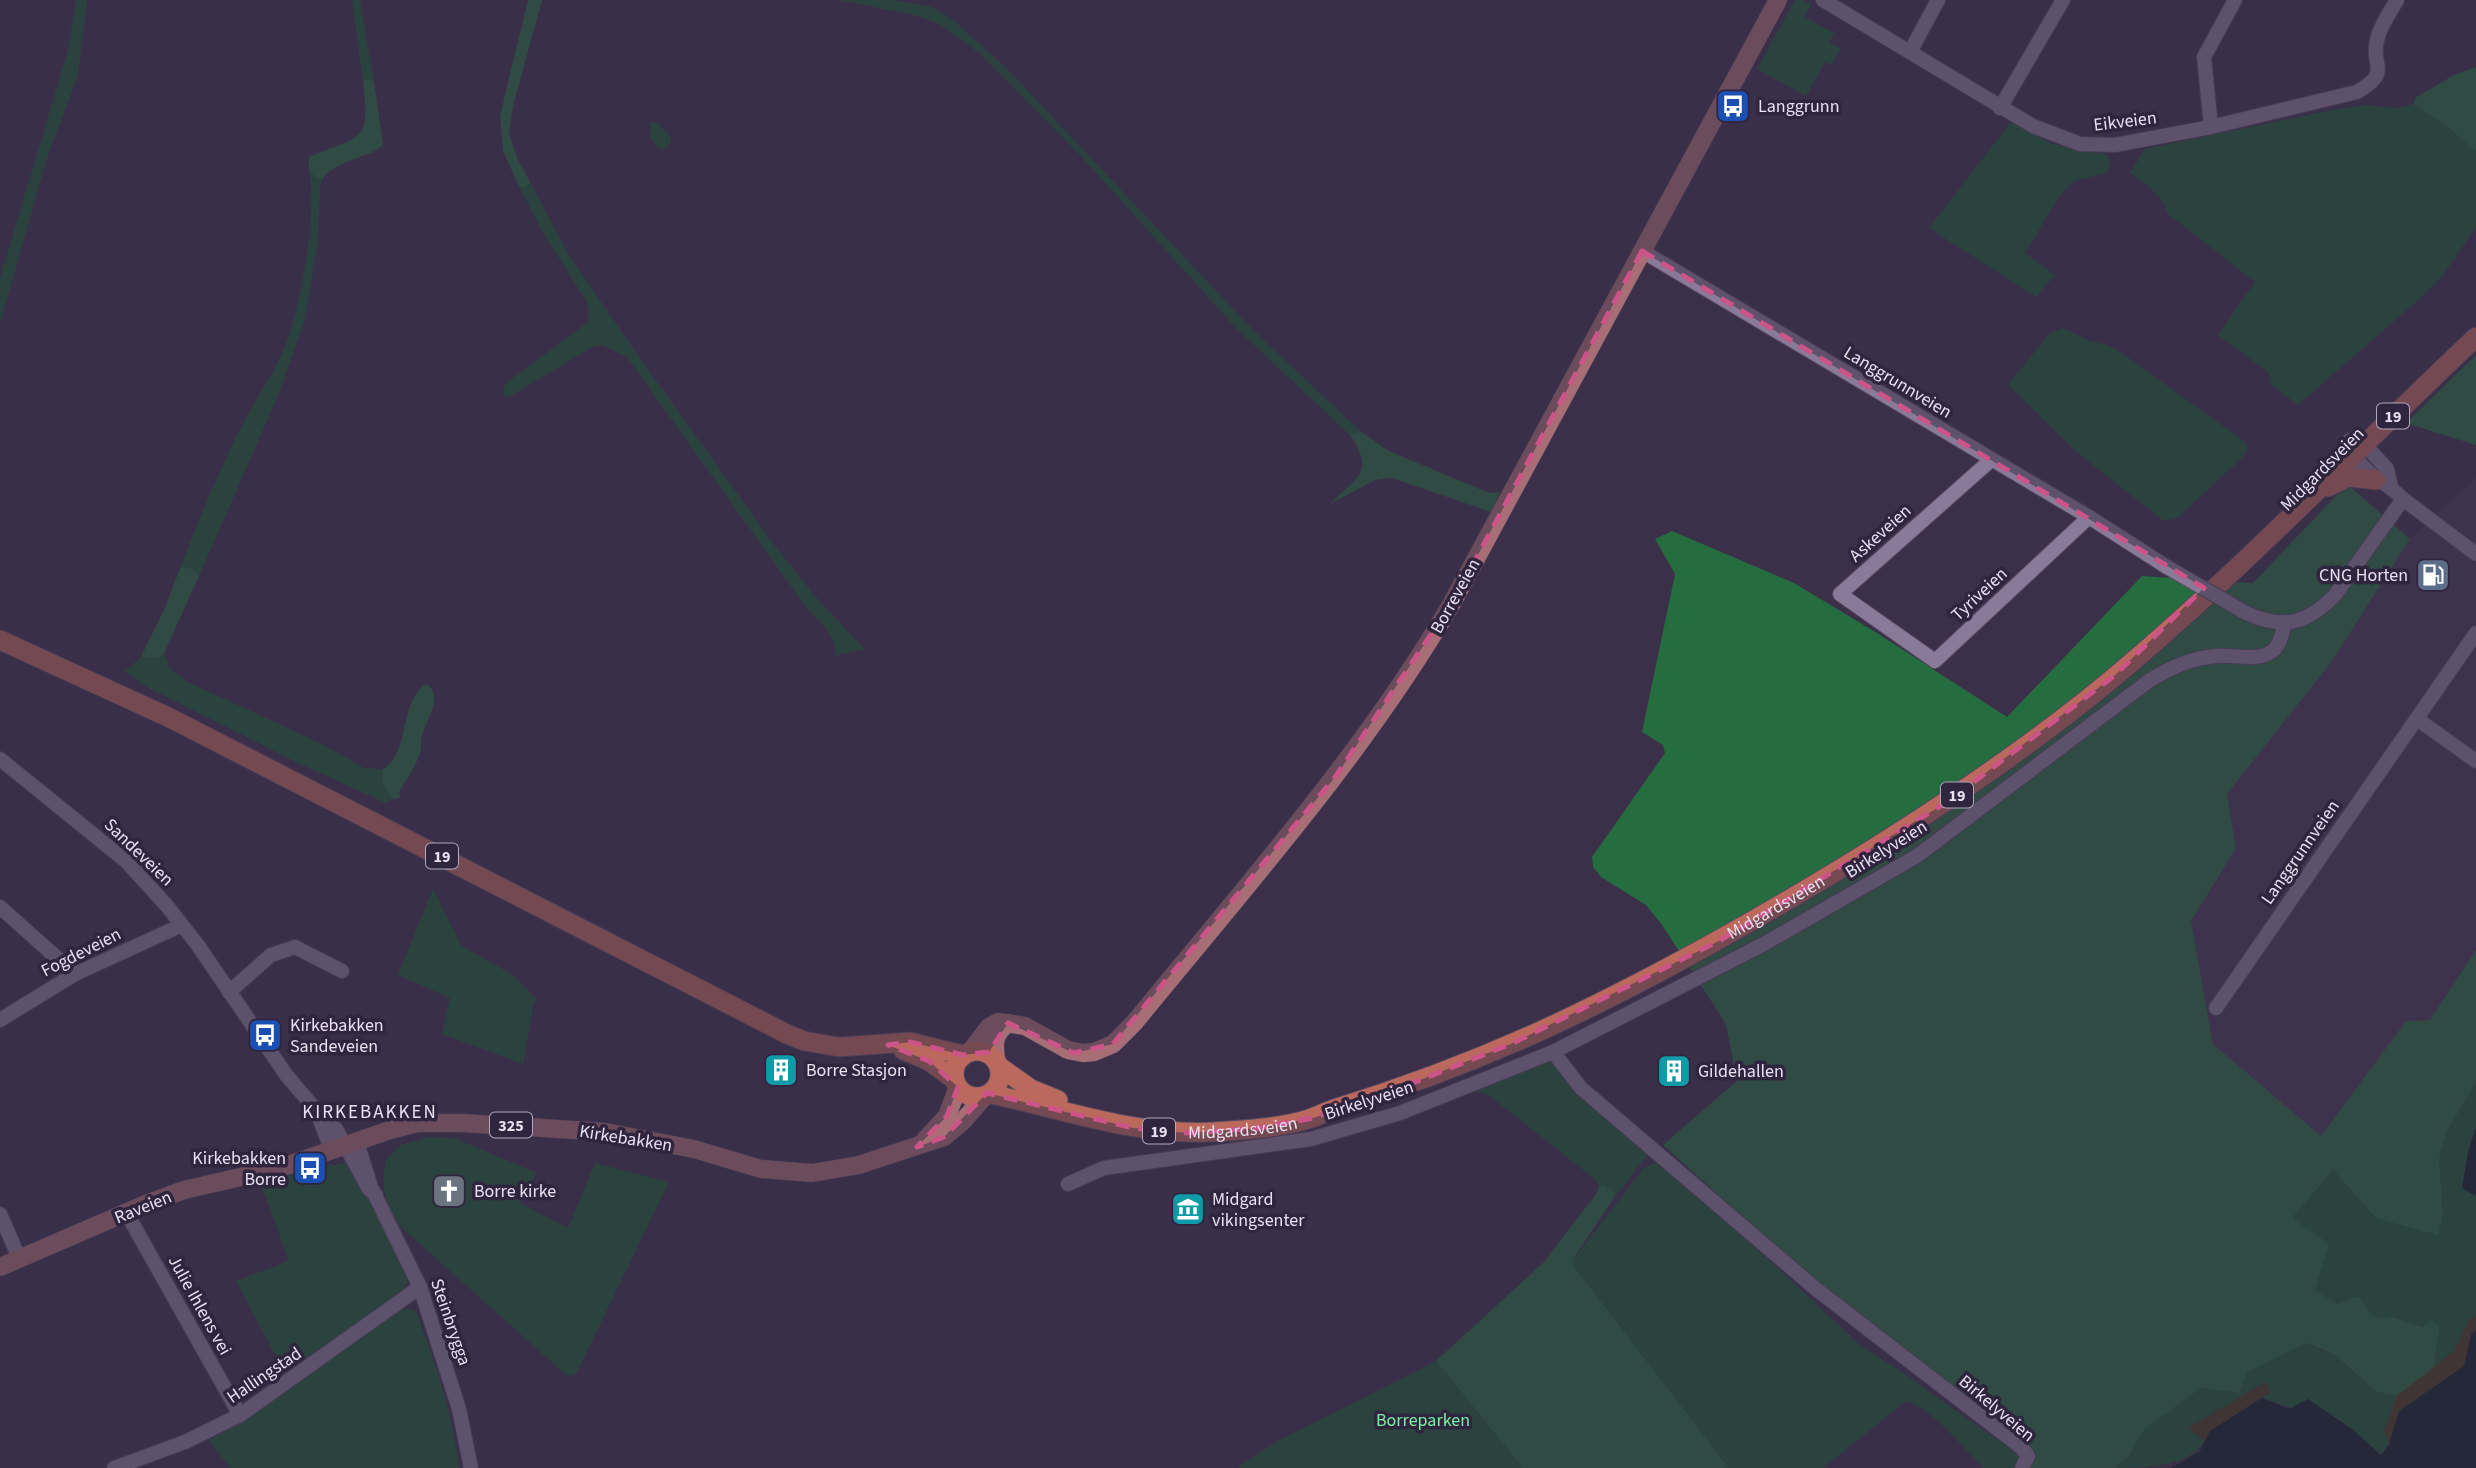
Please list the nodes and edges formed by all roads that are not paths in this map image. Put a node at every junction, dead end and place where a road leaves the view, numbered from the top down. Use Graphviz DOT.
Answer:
graph roads {
  1 [pos="1778,0"];
  2 [pos="1823,0"];
  3 [pos="1938,0"];
  4 [pos="2063,0"];
  5 [pos="2235,0"];
  6 [pos="2397,0"];
  7 [pos="1910,52"];
  8 [pos="2000,108"];
  9 [pos="2211,127"];
  10 [pos="1642,251"];
  11 [pos="2476,322"];
  12 [pos="2476,337"];
  13 [pos="2356,446"];
  14 [pos="1991,460"];
  15 [pos="2384,484"];
  16 [pos="2312,496"];
  17 [pos="2403,499"];
  18 [pos="2089,517"];
  19 [pos="2476,554"];
  20 [pos="2175,622"];
  21 [pos="2285,623"];
  22 [pos="1890,629"];
  23 [pos="2476,633"];
  24 [pos="0,640"];
  25 [pos="2417,719"];
  26 [pos="2476,761"];
  27 [pos="3,768"];
  28 [pos="0,906"];
  29 [pos="182,925"];
  30 [pos="342,971"];
  31 [pos="75,974"];
  32 [pos="229,992"];
  33 [pos="2216,1008"];
  34 [pos="0,1020"];
  35 [pos="1009,1023"];
  36 [pos="888,1045"];
  37 [pos="1553,1052"];
  38 [pos="967,1053"];
  39 [pos="998,1063"];
  40 [pos="956,1084"];
  41 [pos="987,1096"];
  42 [pos="1329,1110"];
  43 [pos="345,1146"];
  44 [pos="917,1147"];
  45 [pos="1068,1184"];
  46 [pos="126,1212"];
  47 [pos="2,1218"];
  48 [pos="20,1260"];
  49 [pos="0,1267"];
  50 [pos="420,1287"];
  51 [pos="240,1415"];
  52 [pos="114,1468"];
  53 [pos="471,1468"];
  54 [pos="2022,1468"];
  1 -- 10 [label="main road, Borreveien"];
  2 -- 7 [label="street, Eikveien"];
  3 -- 7 [label="street"];
  4 -- 8 [label="street"];
  5 -- 9 [label="street"];
  6 -- 9 [label="street, Eikveien"];
  7 -- 8 [label="street, Eikveien"];
  8 -- 9 [label="street, Eikveien"];
  10 -- 14 [label="street, Langgrunnveien"];
  10 -- 35 [label="main road, Borreveien"];
  11 -- 13 [label="highway, Midgardsveien / 19"];
  12 -- 13 [label="highway, Midgardsveien / 19"];
  13 -- 15 [label="street"];
  13 -- 16 [label="highway, Midgardsveien / 19"];
  13 -- 20 [label="highway, Midgardsveien / 19"];
  14 -- 18 [label="street, Langgrunnveien"];
  14 -- 22 [label="street, Askeveien"];
  15 -- 16 [label="highway, 19"];
  15 -- 17 [label="street"];
  16 -- 20 [label="highway, Midgardsveien / 19"];
  17 -- 19 [label="street"];
  17 -- 21 [label="street"];
  18 -- 21 [label="street, Langgrunnveien, bridge"];
  18 -- 22 [label="street, Tyriveien"];
  20 -- 42 [label="highway, Midgardsveien / 19"];
  21 -- 37 [label="street, Birkelyveien"];
  23 -- 25 [label="street, Langgrunnveien"];
  24 -- 36 [label="highway, 19"];
  25 -- 26 [label="street"];
  25 -- 33 [label="street, Langgrunnveien"];
  27 -- 29 [label="street, Sandeveien"];
  28 -- 31 [label="street"];
  29 -- 31 [label="street, Fogdeveien"];
  29 -- 32 [label="street, Sandeveien"];
  30 -- 32 [label="street"];
  31 -- 34 [label="street, Fogdeveien"];
  32 -- 43 [label="street, Sandeveien"];
  35 -- 38 [label="main road"];
  35 -- 39 [label="main road"];
  36 -- 38 [label="highway, 19"];
  36 -- 40 [label="highway, 19"];
  37 -- 45 [label="street, Birkelyveien"];
  37 -- 54 [label="street, Birkelyveien"];
  38 -- 39 [label="highway, 19"];
  38 -- 40 [label="highway"];
  39 -- 41 [label="highway"];
  39 -- 42 [label="highway, Midgardsveien / 19"];
  40 -- 41 [label="highway, 19"];
  40 -- 44 [label="main road, Kirkebakken / 325"];
  41 -- 42 [label="highway, Midgardsveien / 19"];
  41 -- 44 [label="main road, Kirkebakken / 325"];
  43 -- 44 [label="main road, Kirkebakken / 325"];
  43 -- 46 [label="main road, Raveien / 325"];
  43 -- 50 [label="street, Steinbrygga"];
  46 -- 48 [label="main road, Raveien / 325"];
  46 -- 51 [label="street, Julie Ihlens vei"];
  47 -- 48 [label="street"];
  48 -- 49 [label="main road, Raveien / 325"];
  50 -- 51 [label="street, Hallingstad"];
  50 -- 53 [label="street, Steinbrygga"];
  51 -- 52 [label="street, Hallingstad"];
}
